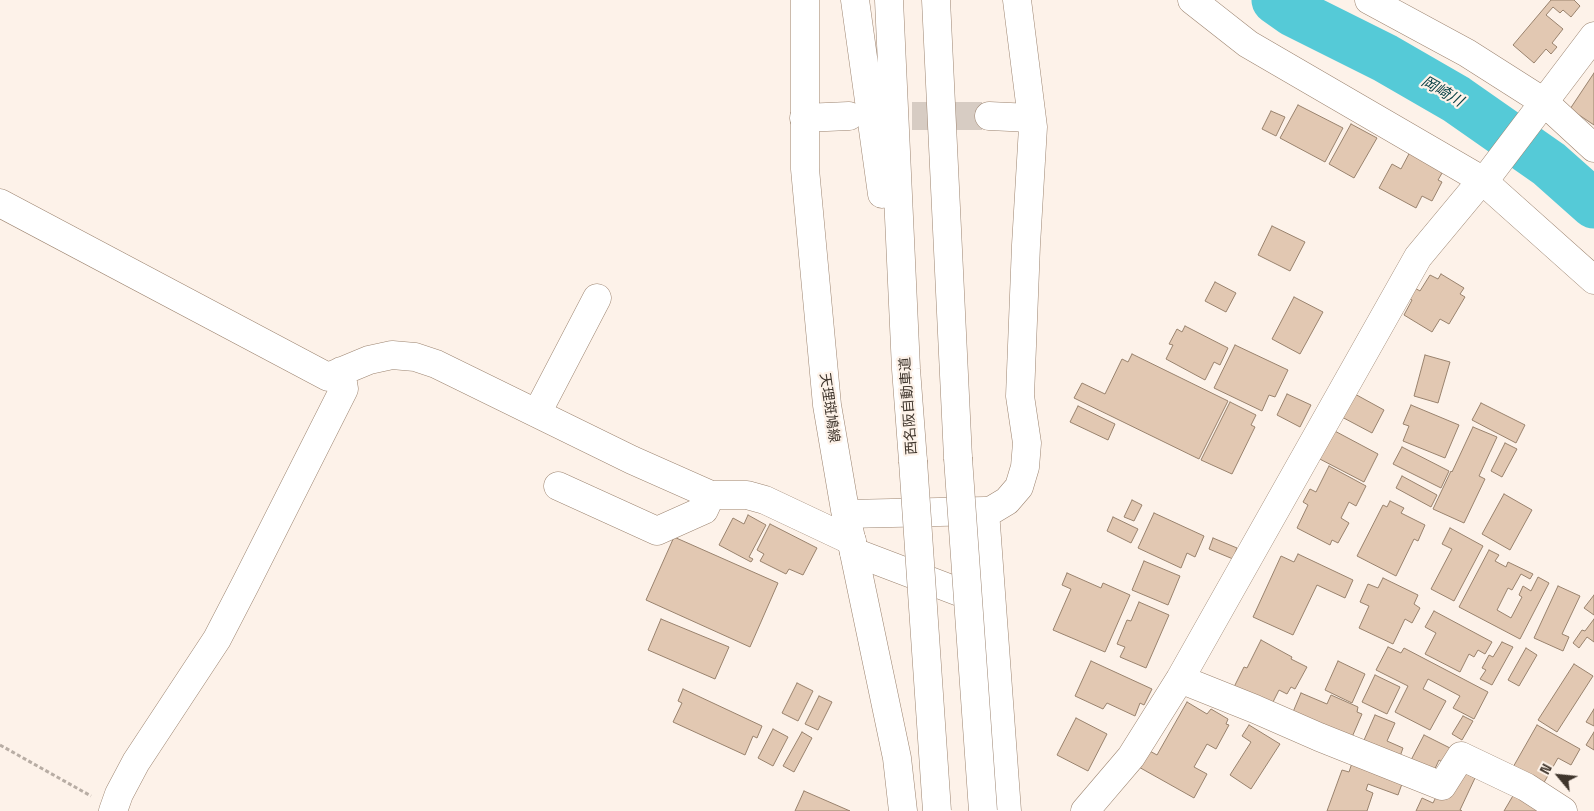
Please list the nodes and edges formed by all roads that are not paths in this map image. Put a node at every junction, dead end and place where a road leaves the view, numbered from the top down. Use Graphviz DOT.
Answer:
graph roads {
  1 [pos="805,0"];
  2 [pos="855,0"];
  3 [pos="889,0"];
  4 [pos="936,0"];
  5 [pos="1017,0"];
  6 [pos="1192,0"];
  7 [pos="1368,0"];
  8 [pos="1594,36"];
  9 [pos="1544,102"];
  10 [pos="849,116"];
  11 [pos="989,116"];
  12 [pos="804,118"];
  13 [pos="1032,118"];
  14 [pos="1594,148"];
  15 [pos="1487,176"];
  16 [pos="0,202"];
  17 [pos="1594,280"];
  18 [pos="596,298"];
  19 [pos="906,369"];
  20 [pos="342,371"];
  21 [pos="537,413"];
  22 [pos="558,486"];
  23 [pos="711,495"];
  24 [pos="985,511"];
  25 [pos="846,514"];
  26 [pos="853,547"];
  27 [pos="992,605"];
  28 [pos="1180,679"];
  29 [pos="114,810"];
  30 [pos="903,811"];
  31 [pos="937,811"];
  32 [pos="984,811"];
  33 [pos="1007,811"];
  34 [pos="1085,811"];
  35 [pos="1563,811"];
  1 -- 12 [label="main road, 天理斑鳩線"];
  2 -- 19 [label="main road"];
  3 -- 19 [label="main road, 西名阪自動車道"];
  4 -- 32 [label="main road, bridge"];
  5 -- 13 [label="main road"];
  6 -- 15 [label="main road"];
  7 -- 9 [label="main road"];
  8 -- 9 [label="main road"];
  9 -- 14 [label="main road"];
  9 -- 15 [label="main road"];
  10 -- 12 [label="main road"];
  11 -- 13 [label="main road"];
  12 -- 25 [label="main road, 天理斑鳩線"];
  13 -- 24 [label="main road"];
  15 -- 17 [label="main road"];
  15 -- 28 [label="main road"];
  16 -- 20 [label="main road"];
  18 -- 21 [label="main road"];
  19 -- 31 [label="main road, 西名阪自動車道, bridge"];
  20 -- 21 [label="main road"];
  20 -- 29 [label="main road"];
  21 -- 23 [label="main road"];
  22 -- 23 [label="main road"];
  23 -- 26 [label="main road"];
  24 -- 25 [label="main road"];
  24 -- 27 [label="main road"];
  25 -- 26 [label="main road, 天理斑鳩線"];
  26 -- 27 [label="main road"];
  26 -- 30 [label="main road, 天理斑鳩線"];
  27 -- 33 [label="main road"];
  28 -- 34 [label="main road"];
  28 -- 35 [label="main road"];
}
